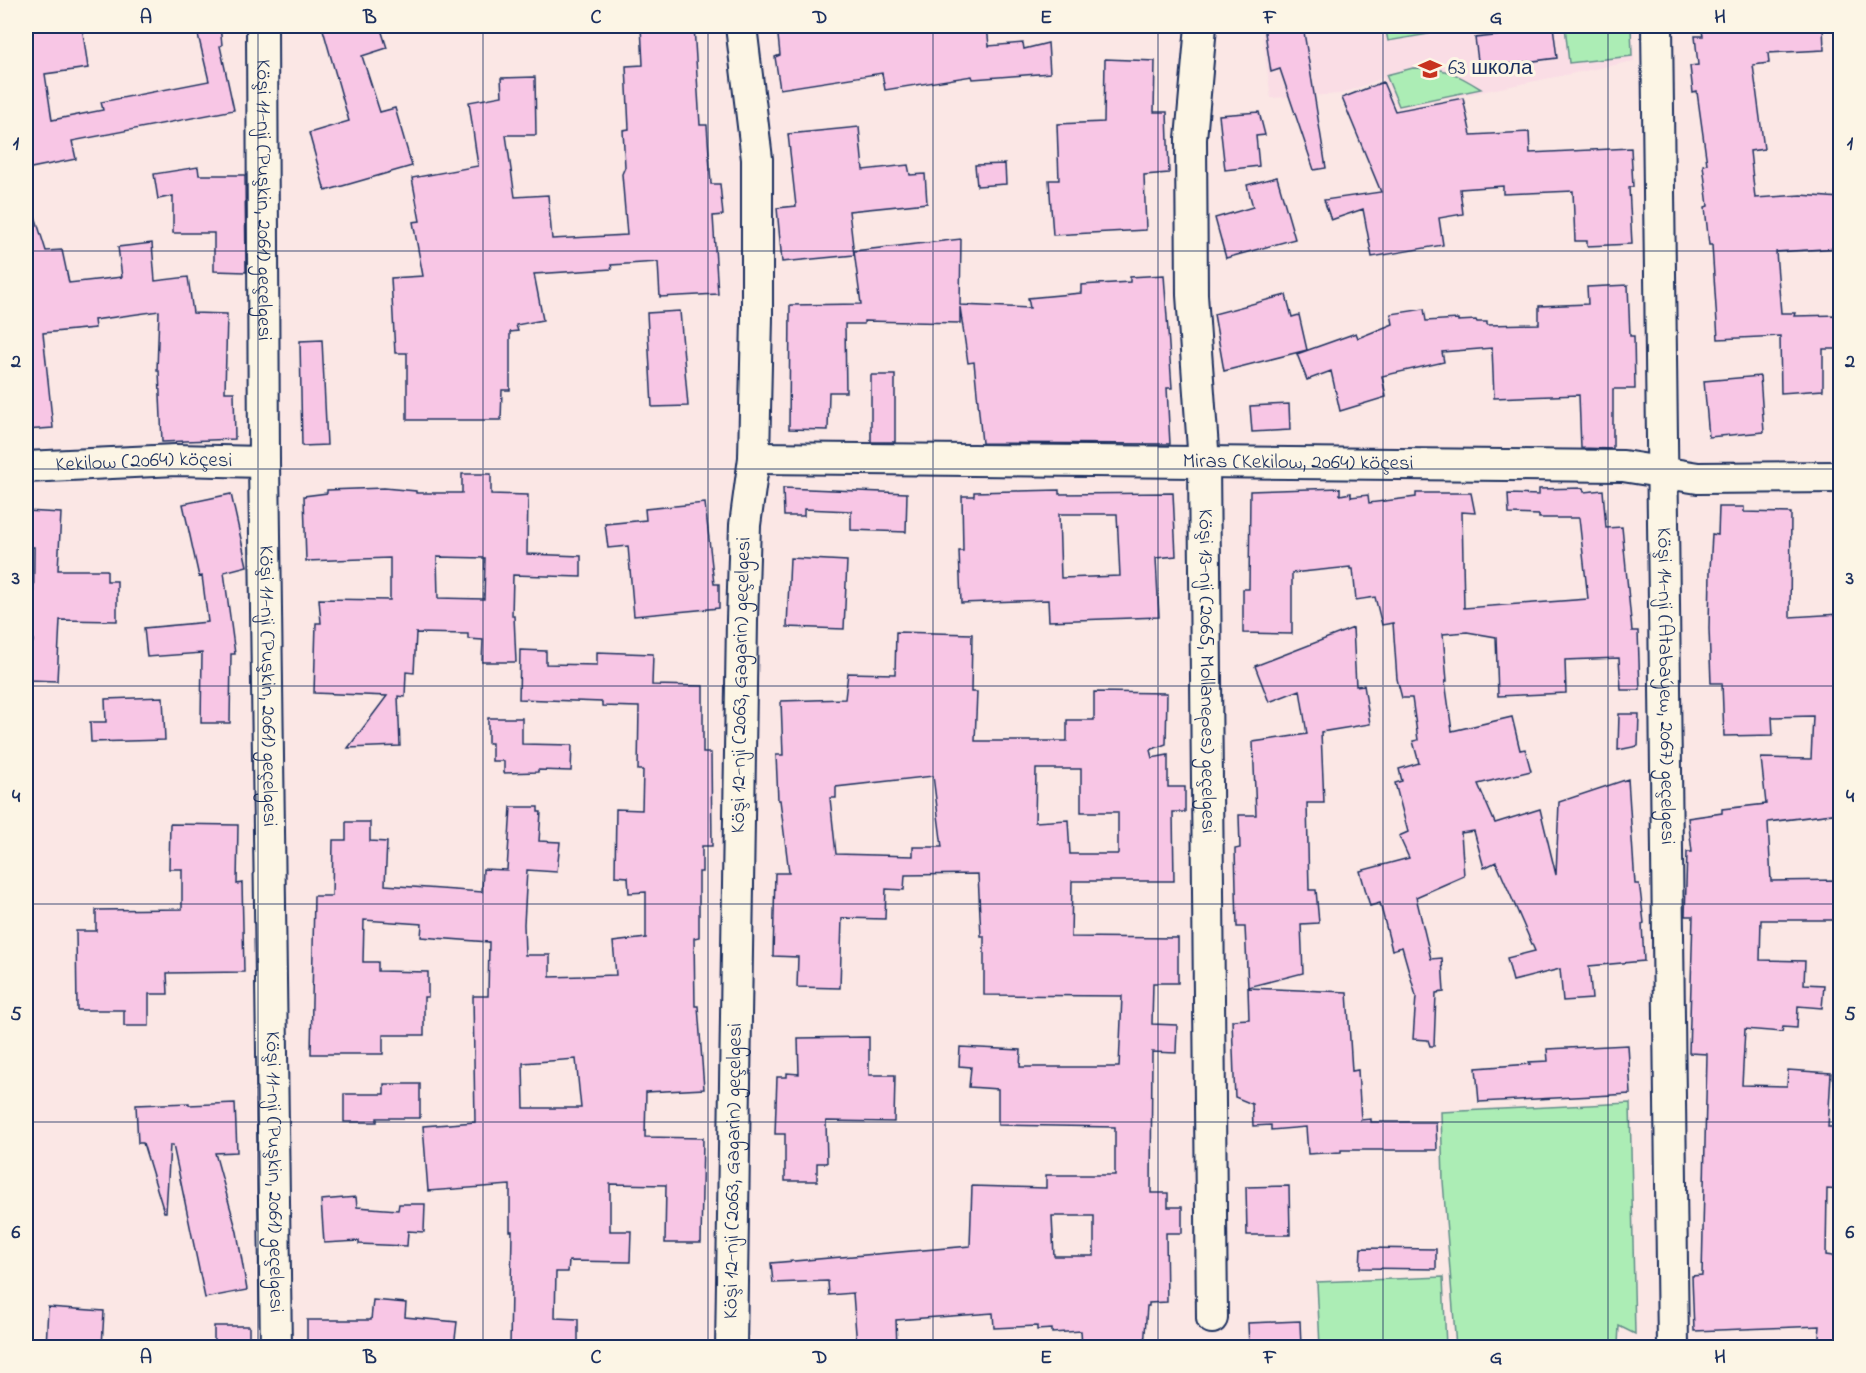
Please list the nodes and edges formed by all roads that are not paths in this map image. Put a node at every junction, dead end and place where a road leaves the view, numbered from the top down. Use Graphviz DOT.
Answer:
graph roads {
  1 [pos="262,26"];
  2 [pos="741,26"];
  3 [pos="1201,26"];
  4 [pos="1657,26"];
  5 [pos="754,458"];
  6 [pos="264,462"];
  7 [pos="1204,463"];
  8 [pos="26,467"];
  9 [pos="1662,472"];
  10 [pos="1840,477"];
  11 [pos="1212,1318"];
  12 [pos="276,1347"];
  13 [pos="731,1347"];
  14 [pos="1673,1347"];
  1 -- 6 [label="street, Köşi 11-nji (Puşkin, 2061) geçelgesi"];
  2 -- 5 [label="street, Köşi 12-nji (2063, Gagarin) geçelgesi"];
  3 -- 7 [label="street, Köşi 13-nji (2065, Mollanepes) geçelgesi"];
  4 -- 9 [label="street, Köşi 14-nji (Atabaýew, 2067) geçelgesi"];
  5 -- 7 [label="street, Miras (Kekilow, 2064) köçesi"];
  5 -- 13 [label="street, Köşi 12-nji (2063, Gagarin) geçelgesi"];
  6 -- 8 [label="street, Kekilow (2064) köçesi"];
  6 -- 12 [label="street, Köşi 11-nji (Puşkin, 2061) geçelgesi"];
  7 -- 9 [label="street, Miras (Kekilow, 2064) köçesi"];
  7 -- 11 [label="street, Köşi 13-nji (2065, Mollanepes) geçelgesi"];
  9 -- 10 [label="street, Miras (Kekilow, 2064) köçesi"];
  9 -- 14 [label="street, Köşi 14-nji (Atabaýew, 2067) geçelgesi"];
}
